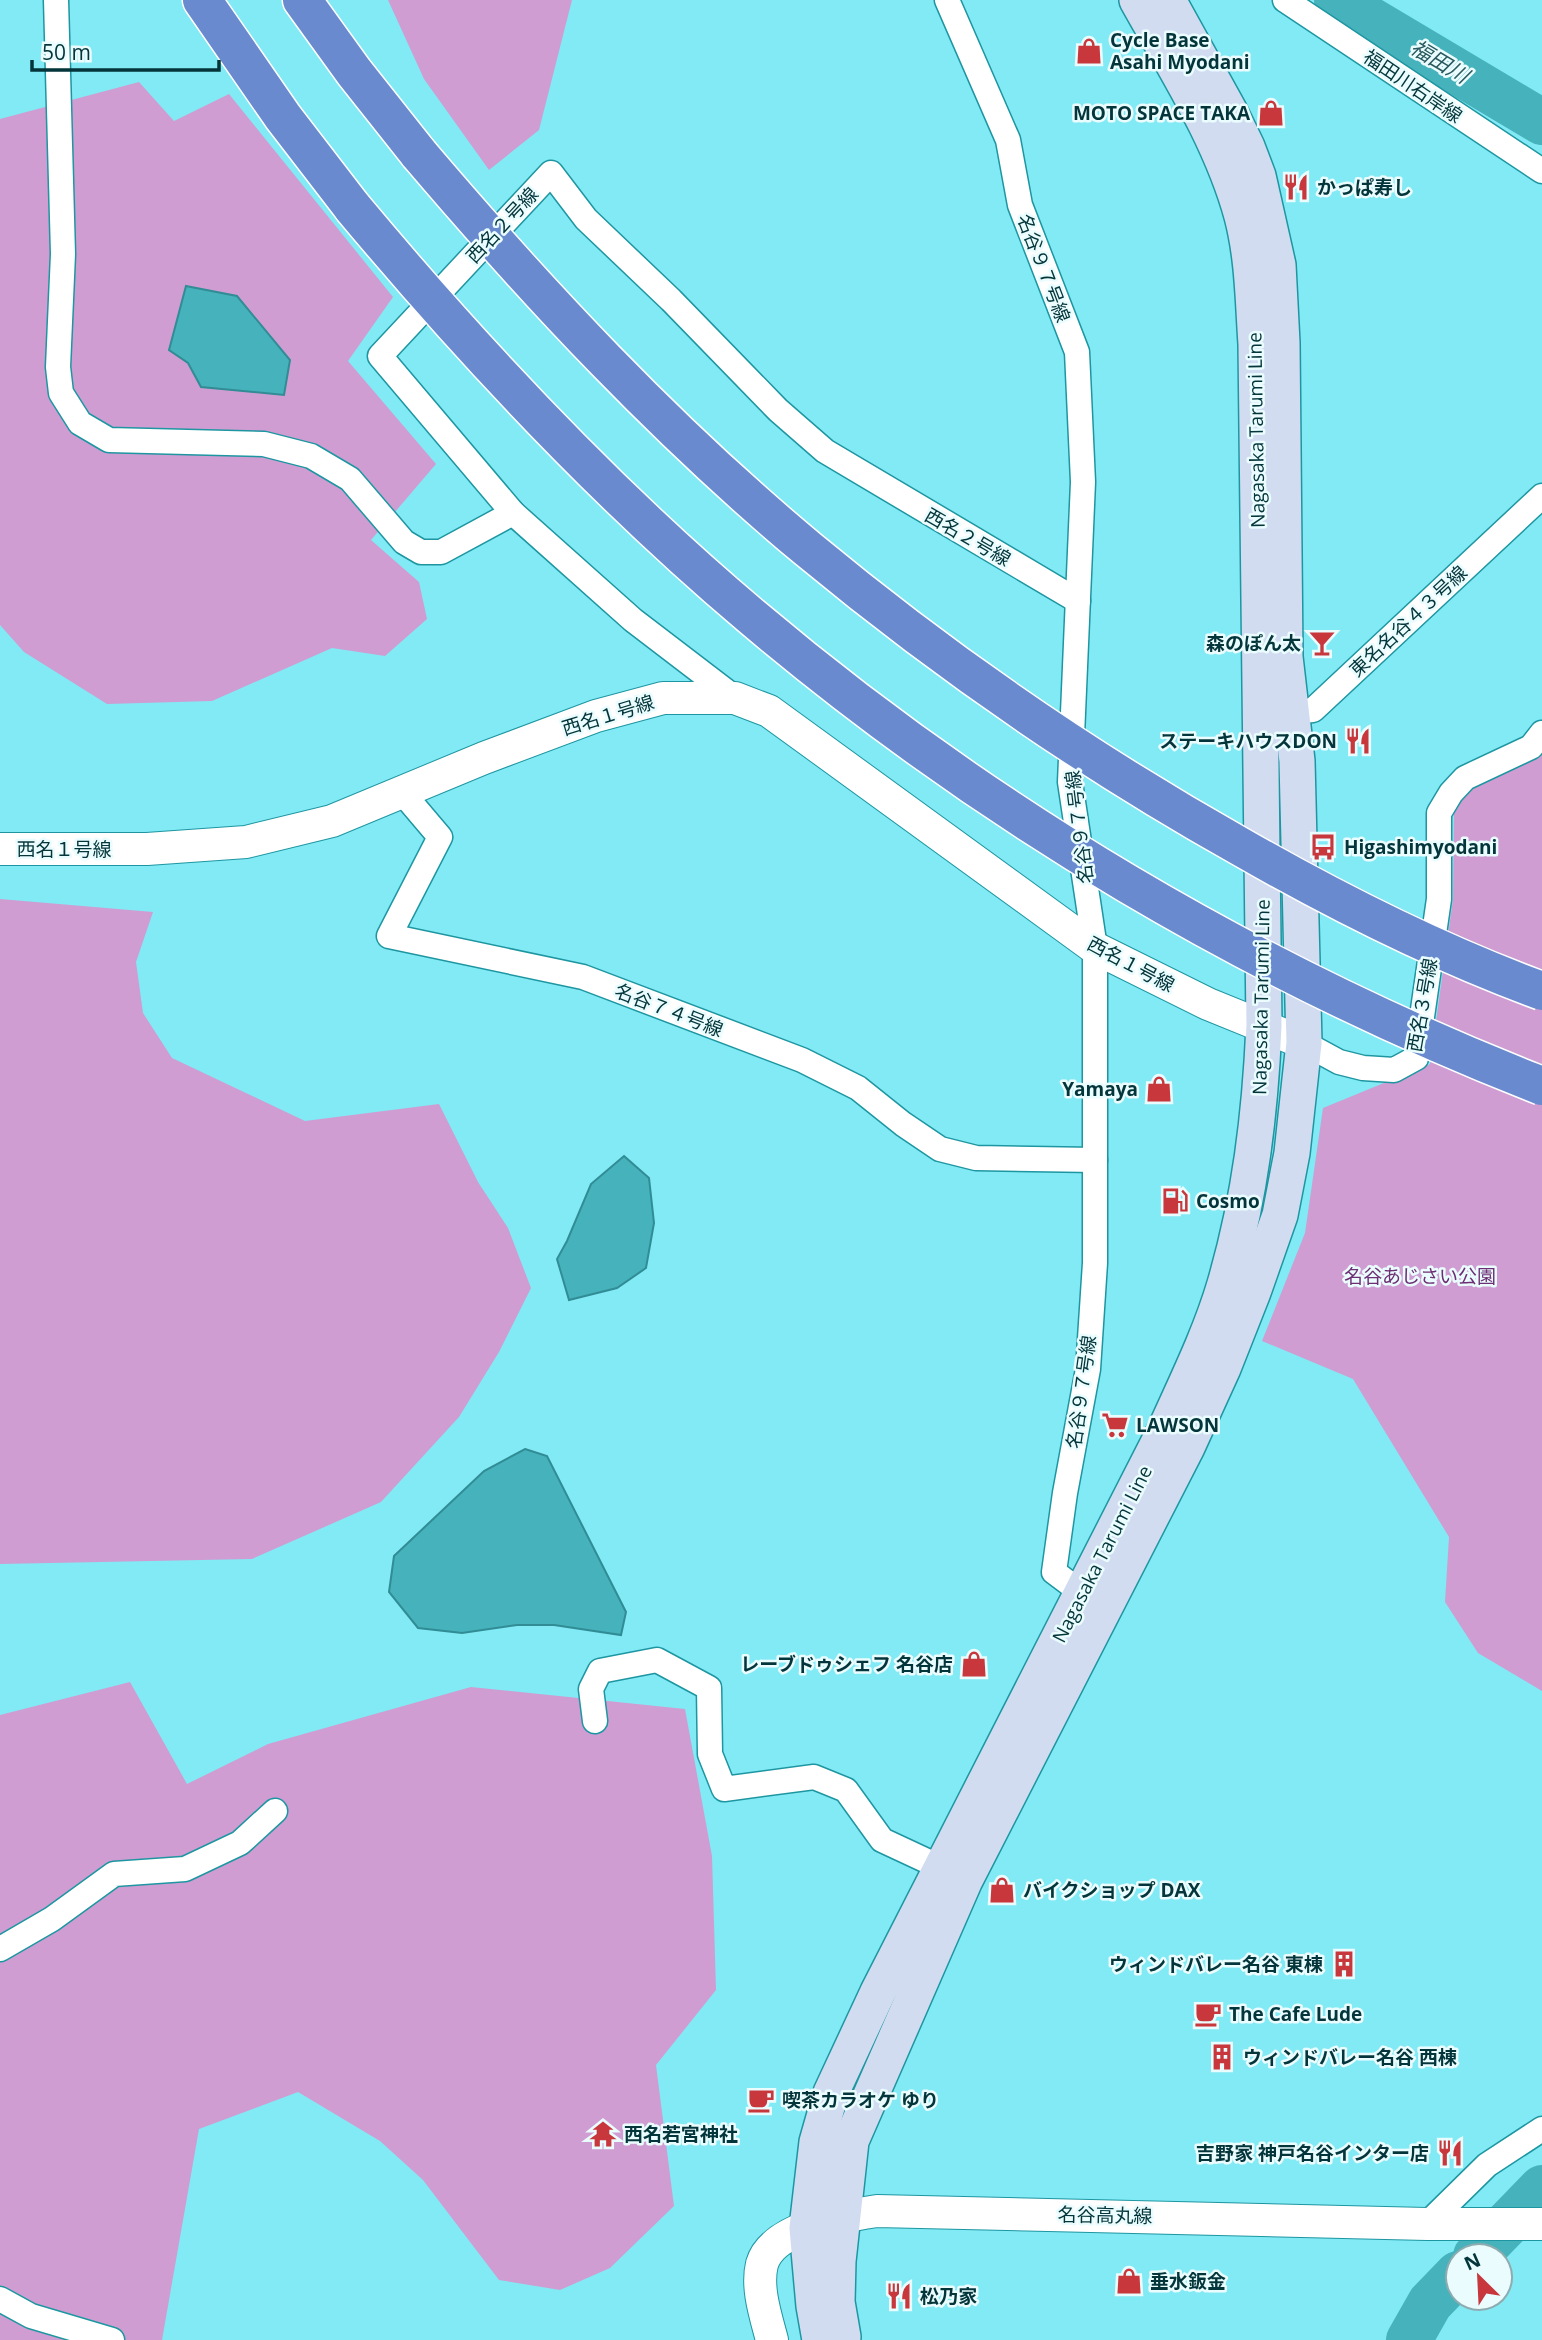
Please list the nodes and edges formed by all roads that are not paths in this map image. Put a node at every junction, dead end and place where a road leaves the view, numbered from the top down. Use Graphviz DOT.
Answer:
graph roads {
  1 [pos="55,0"];
  2 [pos="202,0"];
  3 [pos="302,0"];
  4 [pos="947,0"];
  5 [pos="1138,0"];
  6 [pos="1168,0"];
  7 [pos="1285,0"];
  8 [pos="1542,171"];
  9 [pos="1542,496"];
  10 [pos="513,513"];
  11 [pos="1078,601"];
  12 [pos="734,698"];
  13 [pos="1275,713"];
  14 [pos="1542,733"];
  15 [pos="401,791"];
  16 [pos="0,849"];
  17 [pos="1095,948"];
  18 [pos="1542,991"];
  19 [pos="1264,1026"];
  20 [pos="1304,1043"];
  21 [pos="1542,1086"];
  22 [pos="1095,1160"];
  23 [pos="1094,1599"];
  24 [pos="596,1721"];
  25 [pos="275,1811"];
  26 [pos="942,1868"];
  27 [pos="0,1949"];
  28 [pos="1542,2129"];
  29 [pos="842,2216"];
  30 [pos="1427,2224"];
  31 [pos="1542,2224"];
  32 [pos="807,2228"];
  33 [pos="0,2299"];
  34 [pos="112,2340"];
  35 [pos="772,2340"];
  36 [pos="820,2340"];
  37 [pos="844,2340"];
  1 -- 10 [label="street"];
  2 -- 21 [label="highway, bridge"];
  3 -- 18 [label="highway, bridge"];
  4 -- 11 [label="street, 名谷９７号線"];
  5 -- 13 [label="main road, Nagasaka Tarumi Line"];
  6 -- 13 [label="main road, Nagasaka Tarumi Line"];
  7 -- 8 [label="street, 福田川右岸線"];
  9 -- 13 [label="street, 東名名谷４３号線"];
  10 -- 11 [label="street, 西名２号線"];
  10 -- 12 [label="street, 西名２号線"];
  11 -- 17 [label="street, 名谷９７号線"];
  12 -- 15 [label="street, 西名１号線"];
  12 -- 17 [label="street, 西名１号線"];
  13 -- 19 [label="main road, Nagasaka Tarumi Line"];
  13 -- 20 [label="main road, Nagasaka Tarumi Line"];
  14 -- 20 [label="street, 西名３号線"];
  15 -- 16 [label="street, 西名１号線"];
  15 -- 22 [label="street, 名谷７４号線"];
  17 -- 19 [label="street, 西名１号線"];
  17 -- 22 [label="street, 名谷９７号線"];
  19 -- 20 [label="street, 西名１号線"];
  19 -- 23 [label="main road, Nagasaka Tarumi Line"];
  20 -- 23 [label="main road, Nagasaka Tarumi Line"];
  22 -- 23 [label="street, 名谷９７号線"];
  23 -- 26 [label="main road, Nagasaka Tarumi Line"];
  23 -- 29 [label="main road, Nagasaka Tarumi Line"];
  24 -- 26 [label="street"];
  25 -- 27 [label="street"];
  26 -- 32 [label="main road, Nagasaka Tarumi Line"];
  28 -- 30 [label="street"];
  29 -- 30 [label="street, 名谷高丸線"];
  29 -- 32 [label="street, 名谷高丸線"];
  29 -- 37 [label="main road, Nagasaka Tarumi Line"];
  30 -- 31 [label="street, 名谷高丸線"];
  32 -- 35 [label="street, 名谷高丸線"];
  32 -- 36 [label="main road, Nagasaka Tarumi Line"];
  33 -- 34 [label="street"];
}
